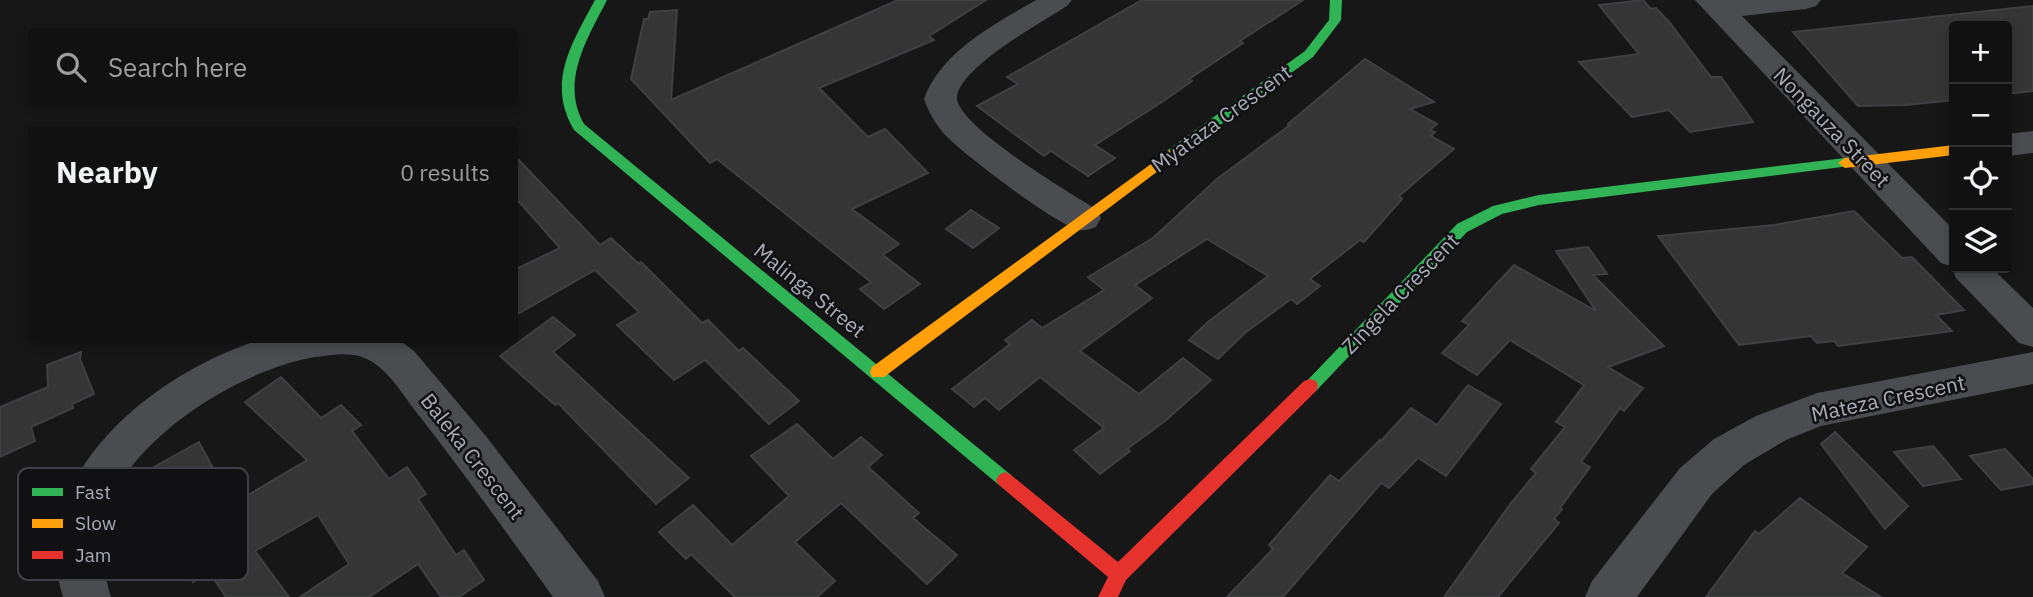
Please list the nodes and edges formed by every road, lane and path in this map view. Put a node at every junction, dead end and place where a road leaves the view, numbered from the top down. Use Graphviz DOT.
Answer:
graph roads {
  1 [pos="601,0"];
  2 [pos="1057,0"];
  3 [pos="1336,0"];
  4 [pos="1806,0"];
  5 [pos="1714,4"];
  6 [pos="2033,142"];
  7 [pos="2012,144"];
  8 [pos="1949,150"];
  9 [pos="1862,159"];
  10 [pos="1083,218"];
  11 [pos="1949,248"];
  12 [pos="1974,273"];
  13 [pos="2033,332"];
  14 [pos="309,343"];
  15 [pos="365,343"];
  16 [pos="2033,368"];
  17 [pos="878,372"];
  18 [pos="104,468"];
  19 [pos="1119,574"];
  20 [pos="581,597"];
  21 [pos="1108,597"];
  22 [pos="1609,597"];
  1 -- 17 [label="street, Malinga Street"];
  2 -- 10 [label="street"];
  3 -- 10 [label="street, Myataza Crescent"];
  4 -- 5 [label="street"];
  5 -- 9 [label="street, Nongauza Street"];
  6 -- 7 [label="street"];
  8 -- 9 [label="street, Zingela Crescent"];
  9 -- 11 [label="street, Nongauza Street"];
  9 -- 19 [label="street, Zingela Crescent"];
  10 -- 17 [label="street, Myataza Crescent"];
  12 -- 13 [label="street"];
  14 -- 18 [label="street"];
  15 -- 20 [label="street, Baleka Crescent"];
  16 -- 22 [label="street, Mateza Crescent"];
  17 -- 19 [label="street, Malinga Street"];
  19 -- 21 [label="street, Zingela Crescent"];
}
